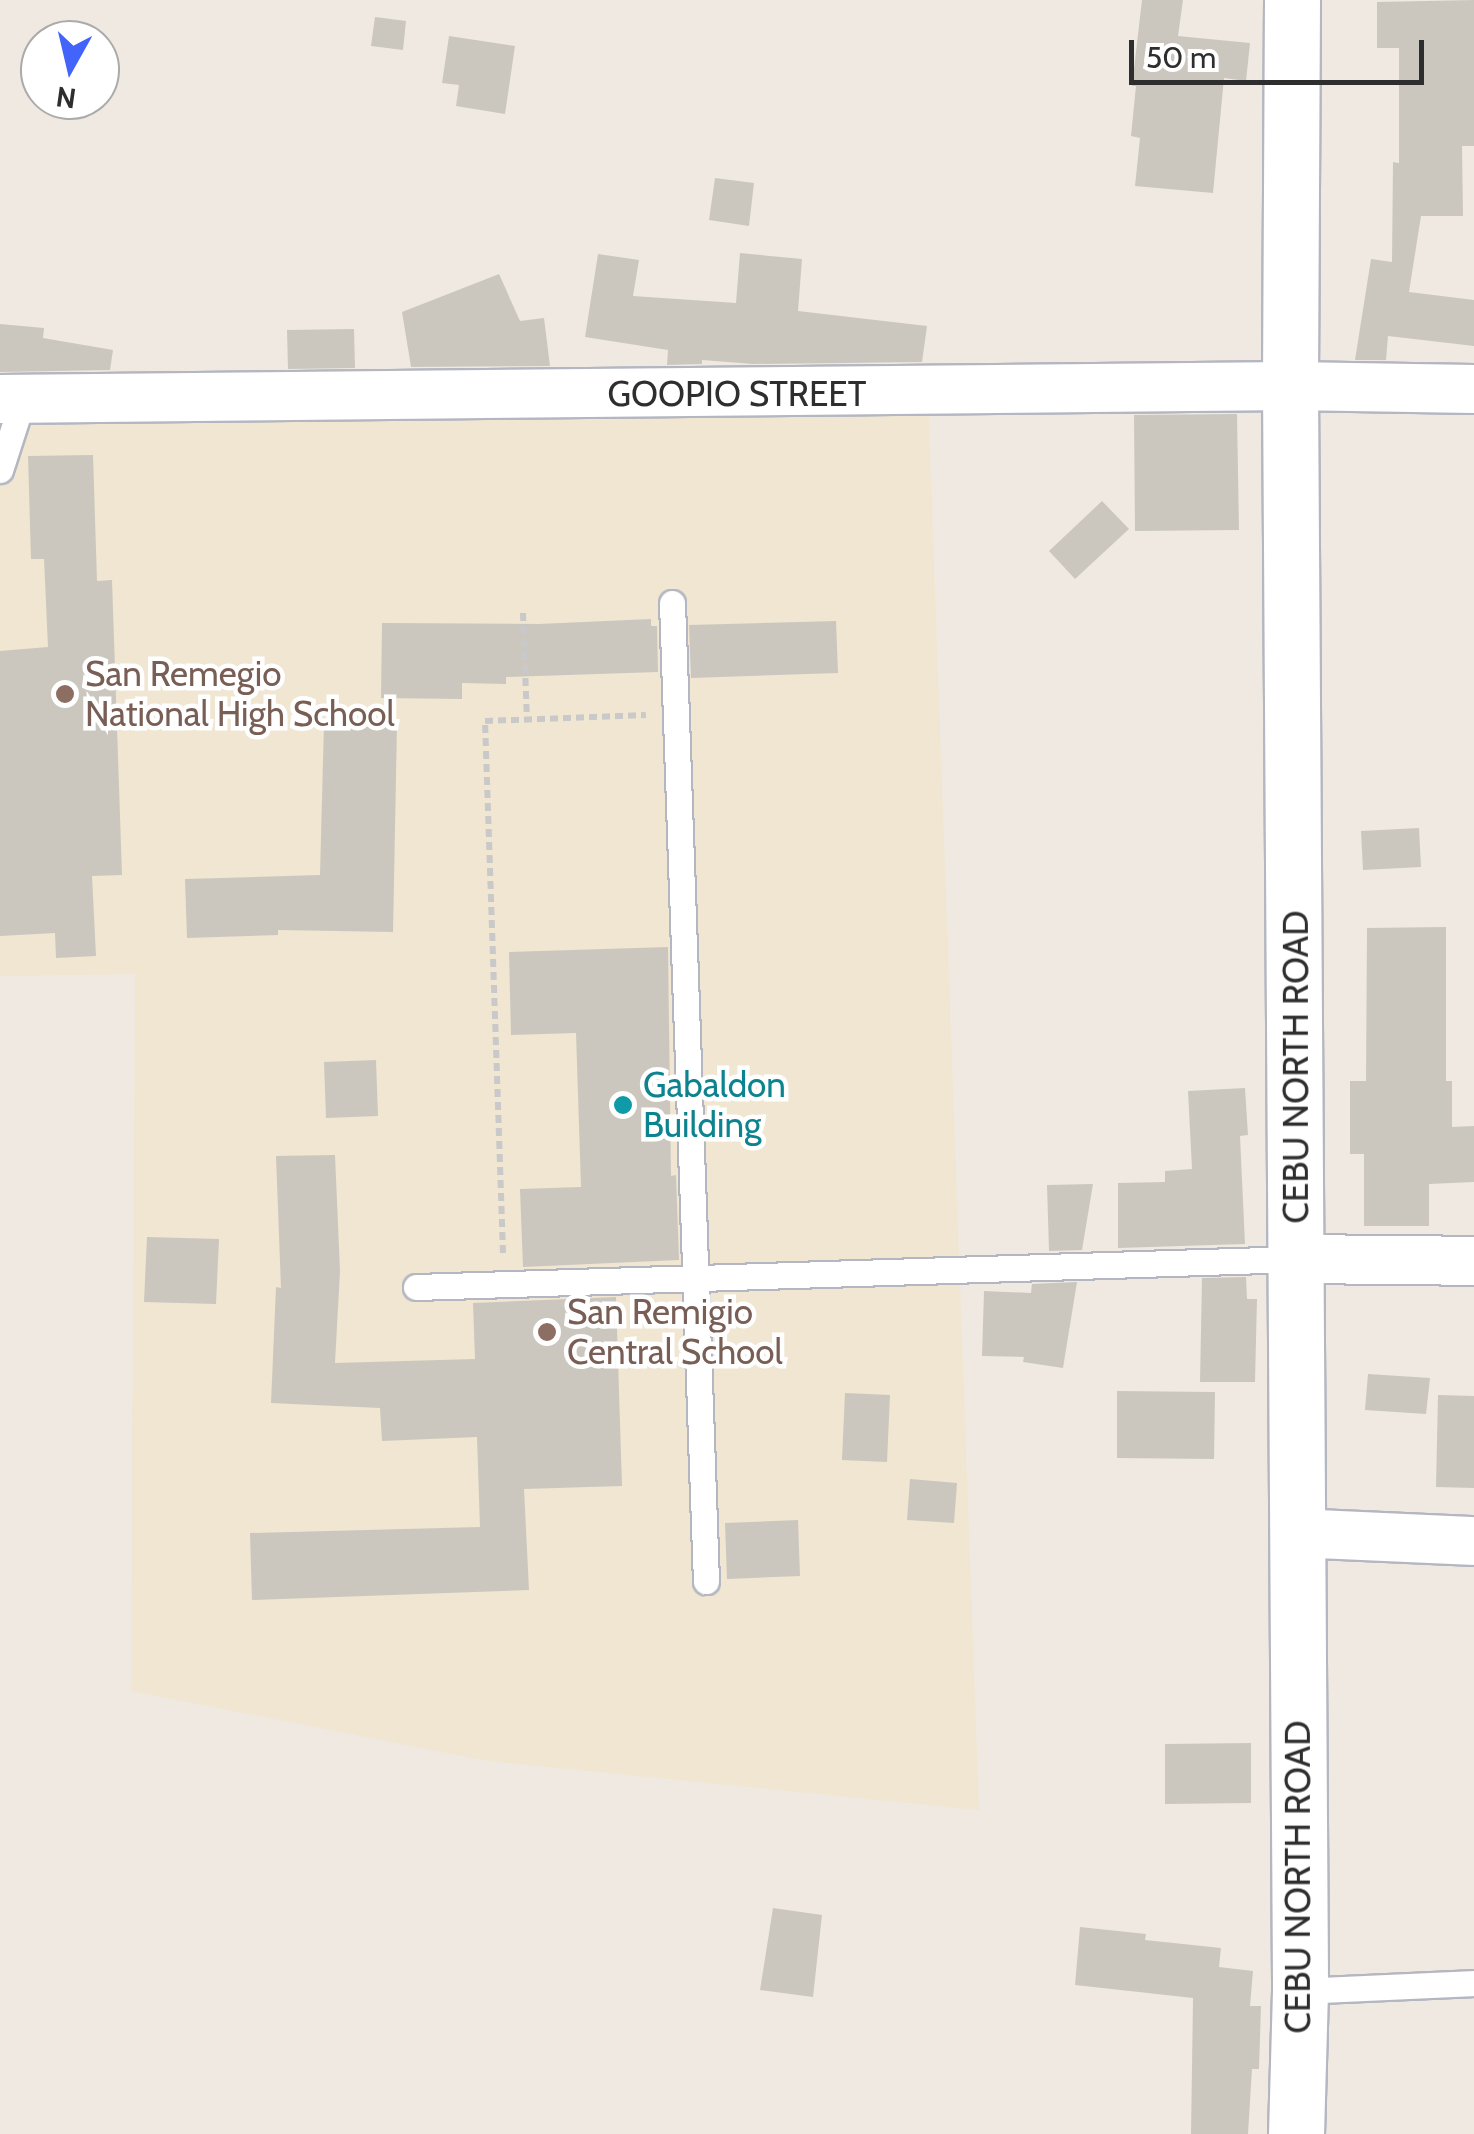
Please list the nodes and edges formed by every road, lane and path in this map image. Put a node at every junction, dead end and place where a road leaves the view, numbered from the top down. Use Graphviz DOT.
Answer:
graph roads {
  1 [pos="1292,0"];
  2 [pos="1290,386"];
  3 [pos="1474,388"];
  4 [pos="12,399"];
  5 [pos="0,470"];
  6 [pos="672,603"];
  7 [pos="523,613"];
  8 [pos="676,714"];
  9 [pos="526,720"];
  10 [pos="1297,1259"];
  11 [pos="1474,1262"];
  12 [pos="696,1278"];
  13 [pos="504,1284"];
  14 [pos="416,1287"];
  15 [pos="1297,1533"];
  16 [pos="1474,1541"];
  17 [pos="706,1581"];
  18 [pos="1474,1983"];
  19 [pos="1300,1990"];
  20 [pos="1296,2134"];
  1 -- 2 [label="main road, CEBU NORTH ROAD"];
  2 -- 3 [label="street, GOOPIO STREET"];
  2 -- 4 [label="street, GOOPIO STREET"];
  2 -- 10 [label="main road, CEBU NORTH ROAD"];
  4 -- 5 [label="lane"];
  6 -- 8 [label="lane"];
  7 -- 9 [label="path"];
  8 -- 9 [label="path"];
  8 -- 12 [label="lane"];
  9 -- 13 [label="path"];
  10 -- 11 [label="street"];
  10 -- 12 [label="lane"];
  10 -- 15 [label="main road, CEBU NORTH ROAD"];
  12 -- 13 [label="lane"];
  12 -- 17 [label="lane"];
  13 -- 14 [label="lane"];
  15 -- 16 [label="street"];
  15 -- 19 [label="main road, CEBU NORTH ROAD"];
  18 -- 19 [label="lane"];
  19 -- 20 [label="main road, CEBU NORTH ROAD"];
}
